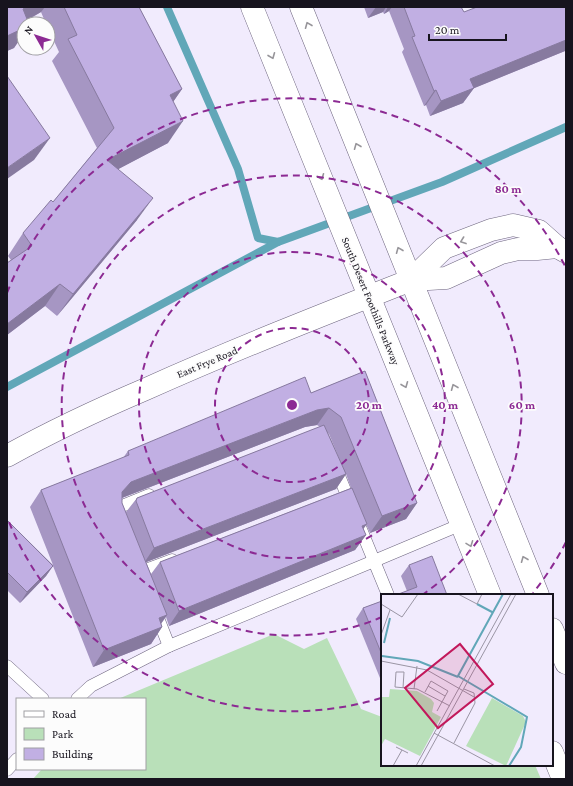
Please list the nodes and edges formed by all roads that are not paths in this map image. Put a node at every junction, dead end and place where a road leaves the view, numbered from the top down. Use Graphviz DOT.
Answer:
graph roads {
  1 [pos="252,7"];
  2 [pos="301,7"];
  3 [pos="491,230"];
  4 [pos="561,250"];
  5 [pos="502,253"];
  6 [pos="411,280"];
  7 [pos="369,297"];
  8 [pos="7,456"];
  9 [pos="331,458"];
  10 [pos="158,492"];
  11 [pos="462,524"];
  12 [pos="123,531"];
  13 [pos="184,555"];
  14 [pos="134,559"];
  15 [pos="374,561"];
  16 [pos="388,594"];
  17 [pos="490,594"];
  18 [pos="538,594"];
  19 [pos="151,602"];
  20 [pos="553,631"];
  21 [pos="169,646"];
  22 [pos="566,663"];
  23 [pos="7,666"];
  24 [pos="42,698"];
  25 [pos="78,698"];
  26 [pos="553,754"];
  27 [pos="16,760"];
  28 [pos="7,770"];
  29 [pos="563,779"];
  1 -- 7 [label="street, South Desert Foothills Parkway, one-way"];
  6 -- 2 [label="street, one-way"];
  3 -- 4 [label="street, East Frye Road"];
  3 -- 5 [label="street"];
  3 -- 6 [label="street, East Frye Road, one-way"];
  4 -- 5 [label="street, East Frye Road"];
  5 -- 6 [label="street, East Frye Road"];
  6 -- 7 [label="street, East Frye Road"];
  18 -- 6 [label="street, one-way"];
  7 -- 8 [label="street, East Frye Road"];
  7 -- 11 [label="street, South Desert Foothills Parkway, one-way"];
  9 -- 15 [label="lane"];
  10 -- 12 [label="lane"];
  11 -- 15 [label="lane"];
  11 -- 17 [label="street, South Desert Foothills Parkway, one-way"];
  13 -- 14 [label="lane"];
  15 -- 16 [label="lane"];
  15 -- 21 [label="lane"];
  19 -- 21 [label="lane"];
  20 -- 22 [label="street"];
  21 -- 25 [label="lane"];
  23 -- 24 [label="lane"];
  26 -- 29 [label="street"];
  27 -- 28 [label="lane"];
}
